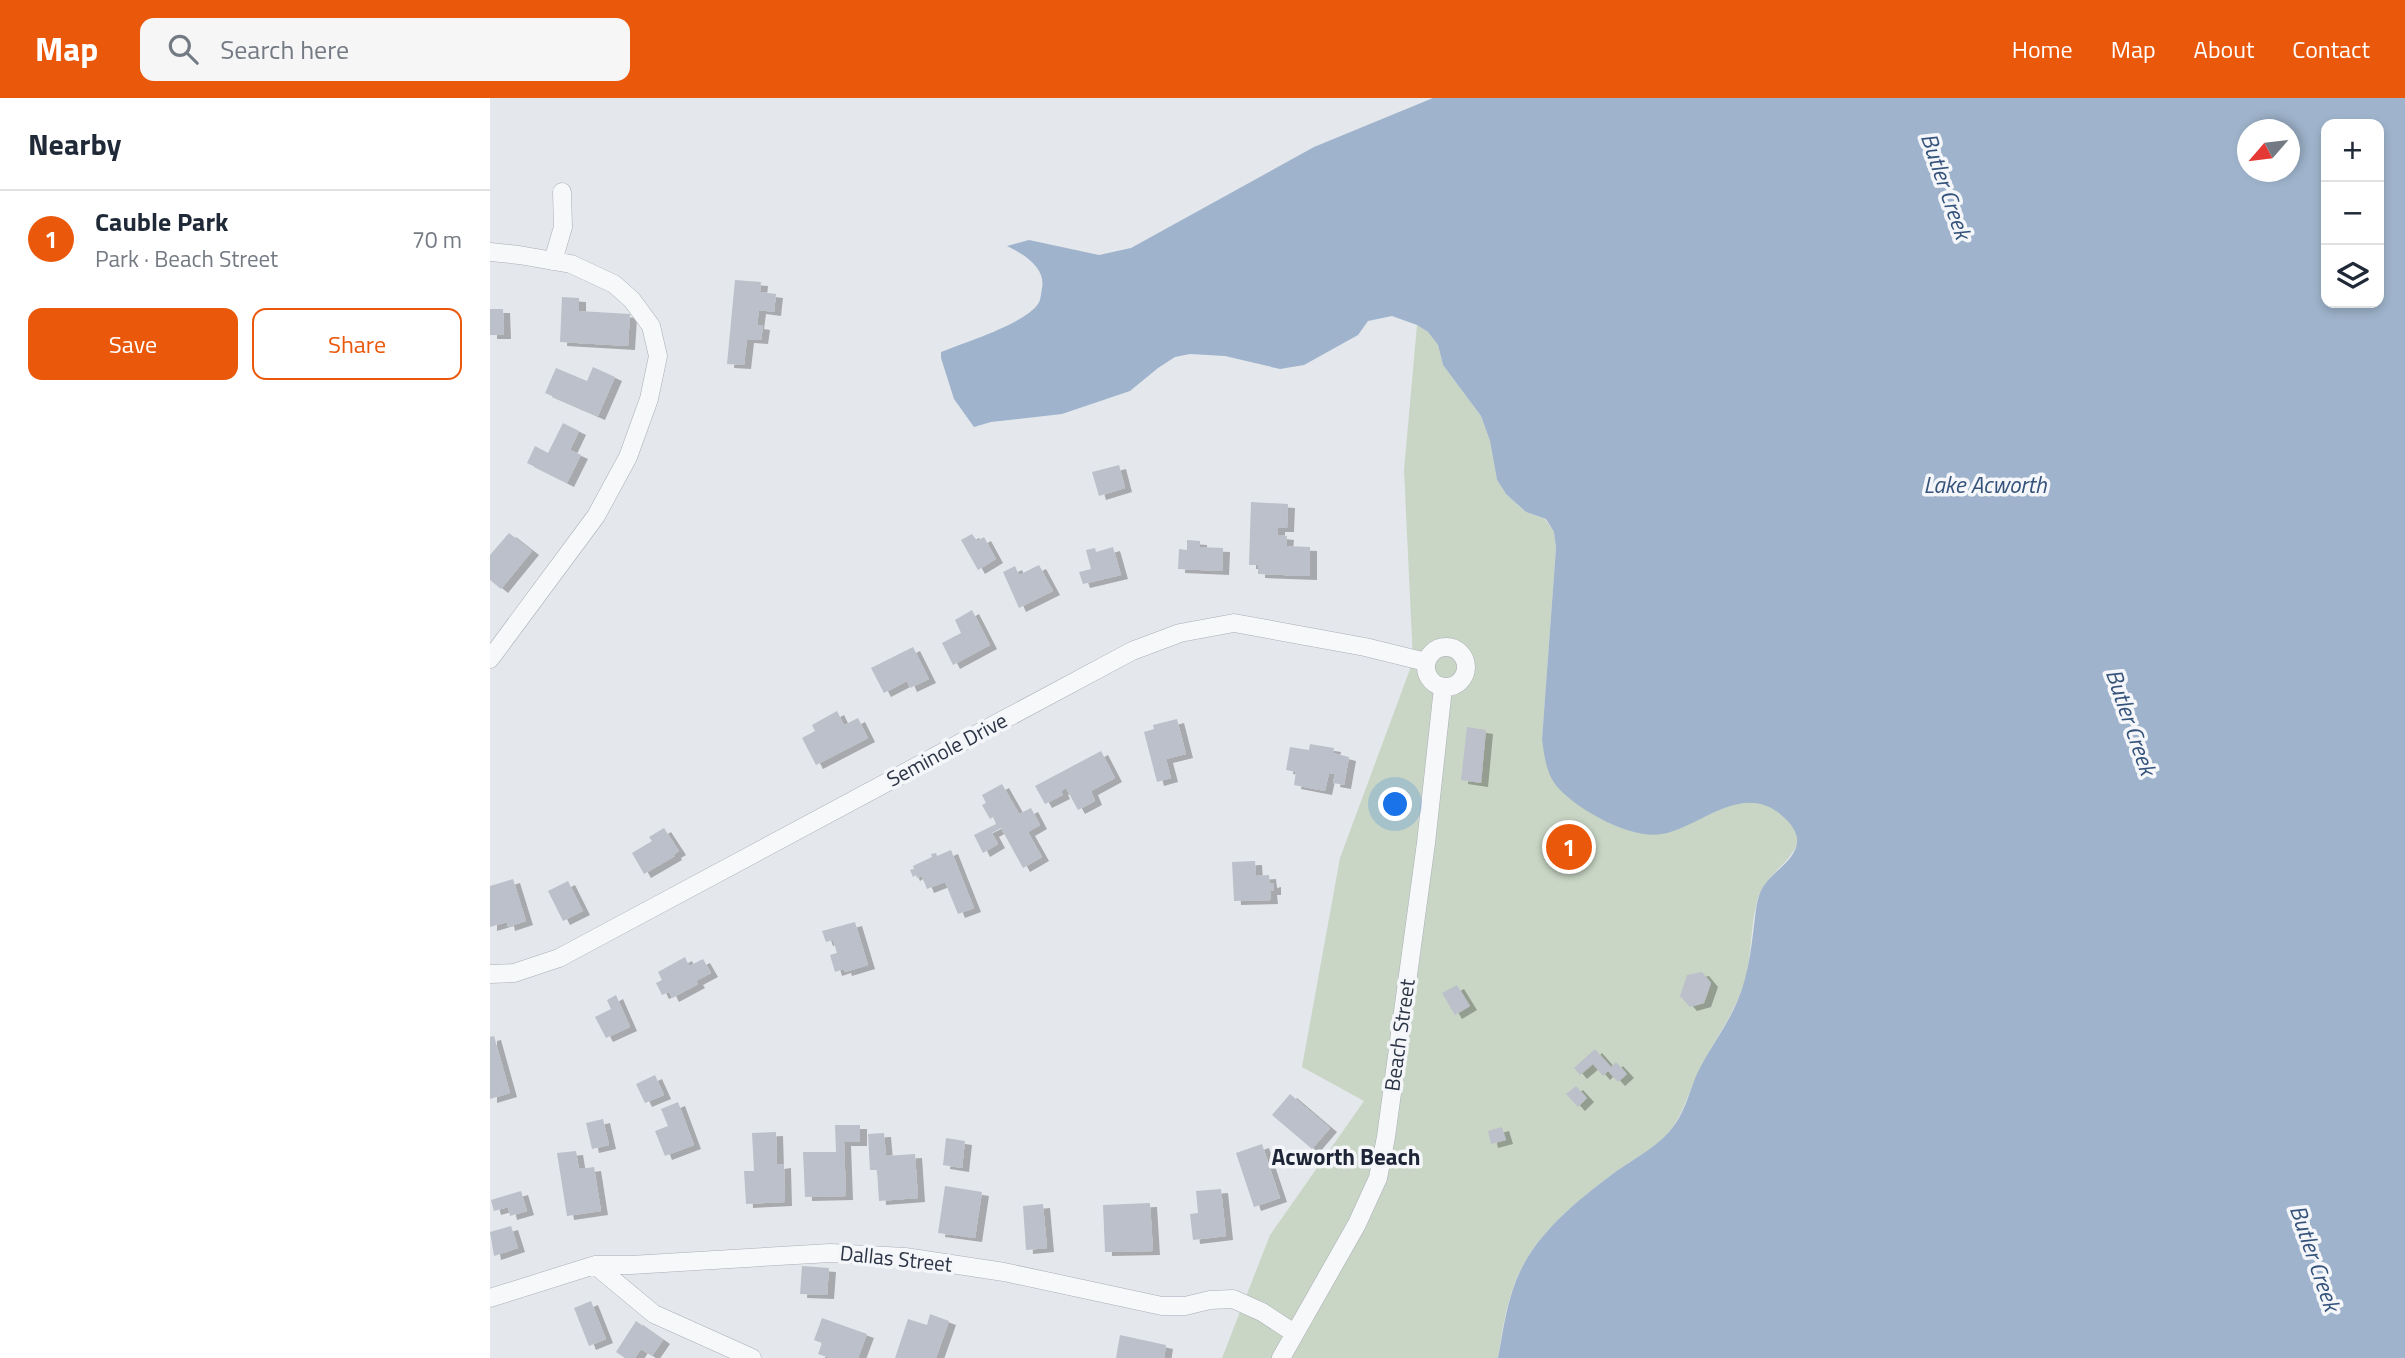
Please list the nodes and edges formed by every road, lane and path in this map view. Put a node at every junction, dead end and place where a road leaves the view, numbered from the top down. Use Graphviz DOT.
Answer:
graph roads {
  1 [pos="562,192"];
  2 [pos="490,252"];
  3 [pos="553,261"];
  4 [pos="490,659"];
  5 [pos="1426,662"];
  6 [pos="1443,688"];
  7 [pos="490,974"];
  8 [pos="595,1265"];
  9 [pos="490,1298"];
  10 [pos="1294,1333"];
  11 [pos="731,1350"];
  12 [pos="712,1358"];
  13 [pos="752,1358"];
  14 [pos="1280,1358"];
  1 -- 3 [label="street"];
  2 -- 3 [label="street"];
  3 -- 4 [label="street"];
  5 -- 6 [label="street"];
  5 -- 6 [label="street"];
  5 -- 7 [label="street, Seminole Drive"];
  6 -- 10 [label="street, Beach Street"];
  8 -- 9 [label="street, Dallas Street"];
  8 -- 10 [label="street, Dallas Street"];
  8 -- 11 [label="street"];
  10 -- 14 [label="street, Beach Street"];
  11 -- 12 [label="street"];
  11 -- 13 [label="street"];
}
